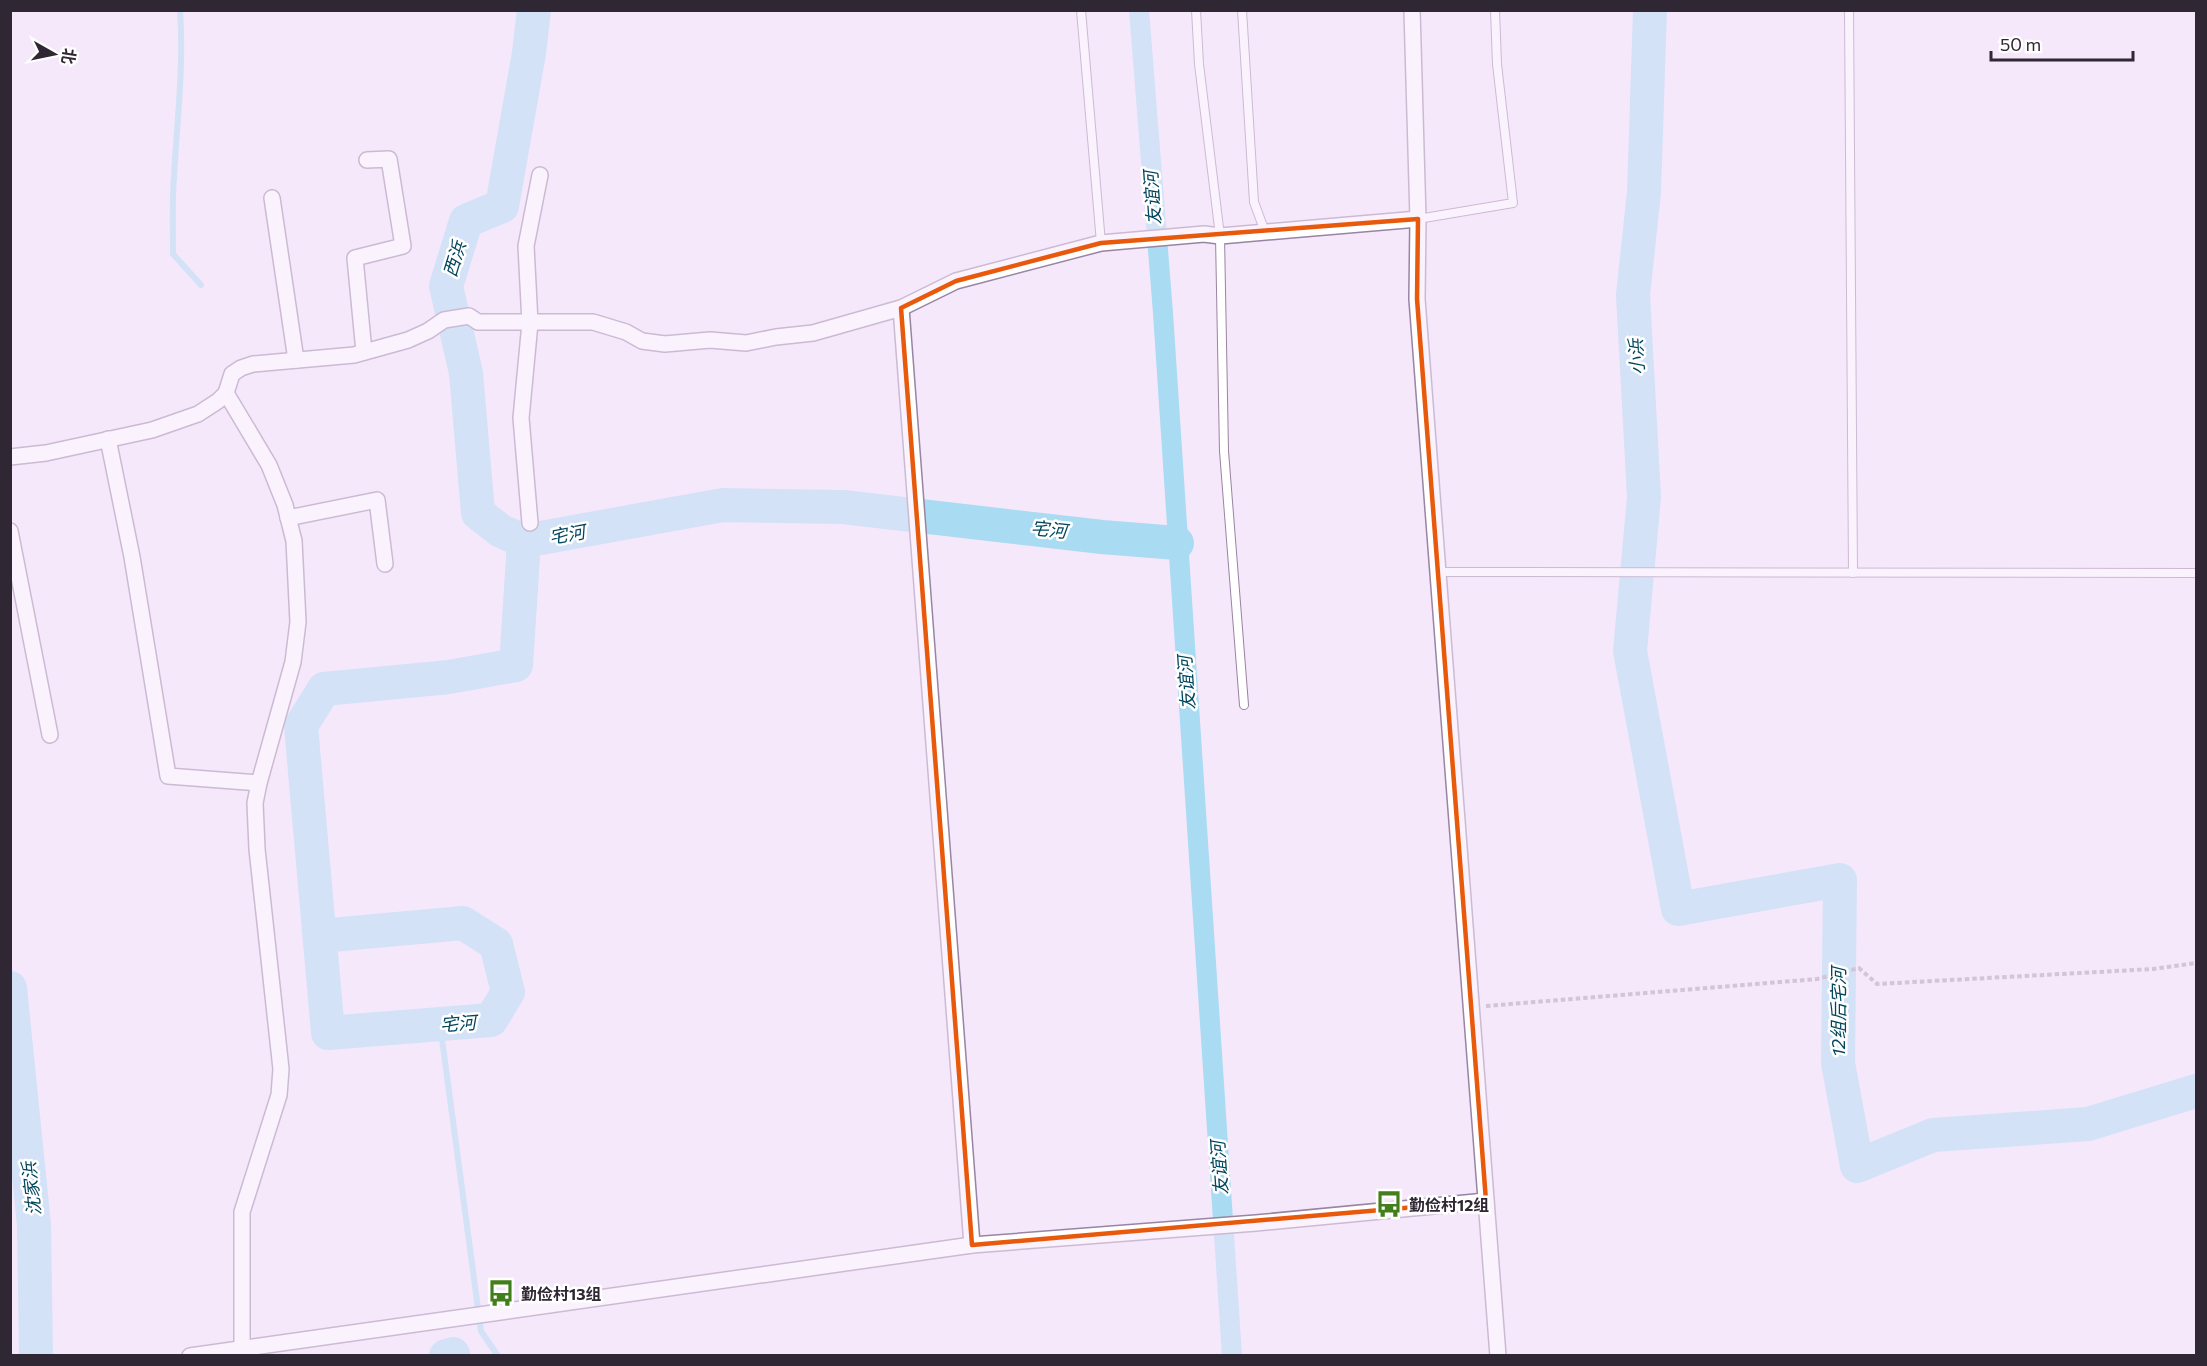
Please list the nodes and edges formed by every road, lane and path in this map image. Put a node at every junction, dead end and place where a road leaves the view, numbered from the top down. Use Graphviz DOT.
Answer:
graph roads {
  1 [pos="1081,10"];
  2 [pos="1196,10"];
  3 [pos="1242,10"];
  4 [pos="1412,10"];
  5 [pos="1495,10"];
  6 [pos="1849,10"];
  7 [pos="367,160"];
  8 [pos="540,175"];
  9 [pos="272,198"];
  10 [pos="1418,219"];
  11 [pos="1265,232"];
  12 [pos="1220,236"];
  13 [pos="1101,243"];
  14 [pos="901,308"];
  15 [pos="530,323"];
  16 [pos="364,352"];
  17 [pos="296,360"];
  18 [pos="226,393"];
  19 [pos="108,439"];
  20 [pos="10,457"];
  21 [pos="288,518"];
  22 [pos="530,523"];
  23 [pos="10,531"];
  24 [pos="385,564"];
  25 [pos="1438,572"];
  26 [pos="1853,573"];
  27 [pos="2196,573"];
  28 [pos="1244,705"];
  29 [pos="50,735"];
  30 [pos="259,783"];
  31 [pos="2196,963"];
  32 [pos="1470,1007"];
  33 [pos="1486,1201"];
  34 [pos="972,1245"];
  35 [pos="241,1352"];
  36 [pos="190,1356"];
  37 [pos="1497,1356"];
  1 -- 13 [label="lane"];
  2 -- 12 [label="lane"];
  3 -- 11 [label="lane"];
  4 -- 10 [label="street"];
  5 -- 10 [label="lane"];
  6 -- 26 [label="lane"];
  7 -- 16 [label="street"];
  8 -- 15 [label="street"];
  9 -- 17 [label="street"];
  10 -- 11 [label="street"];
  10 -- 25 [label="street"];
  11 -- 12 [label="street"];
  12 -- 13 [label="street"];
  12 -- 28 [label="lane"];
  13 -- 14 [label="street"];
  14 -- 15 [label="street"];
  14 -- 34 [label="street"];
  15 -- 16 [label="street"];
  15 -- 22 [label="street"];
  16 -- 17 [label="street"];
  17 -- 18 [label="street"];
  18 -- 19 [label="street"];
  18 -- 21 [label="street"];
  19 -- 20 [label="street"];
  19 -- 30 [label="street"];
  21 -- 24 [label="street"];
  21 -- 30 [label="street"];
  23 -- 29 [label="street"];
  25 -- 26 [label="lane"];
  25 -- 32 [label="street"];
  26 -- 27 [label="lane"];
  30 -- 35 [label="street"];
  31 -- 32 [label="path"];
  32 -- 33 [label="street"];
  33 -- 34 [label="street"];
  33 -- 37 [label="street"];
  34 -- 35 [label="street"];
  35 -- 36 [label="street"];
}
